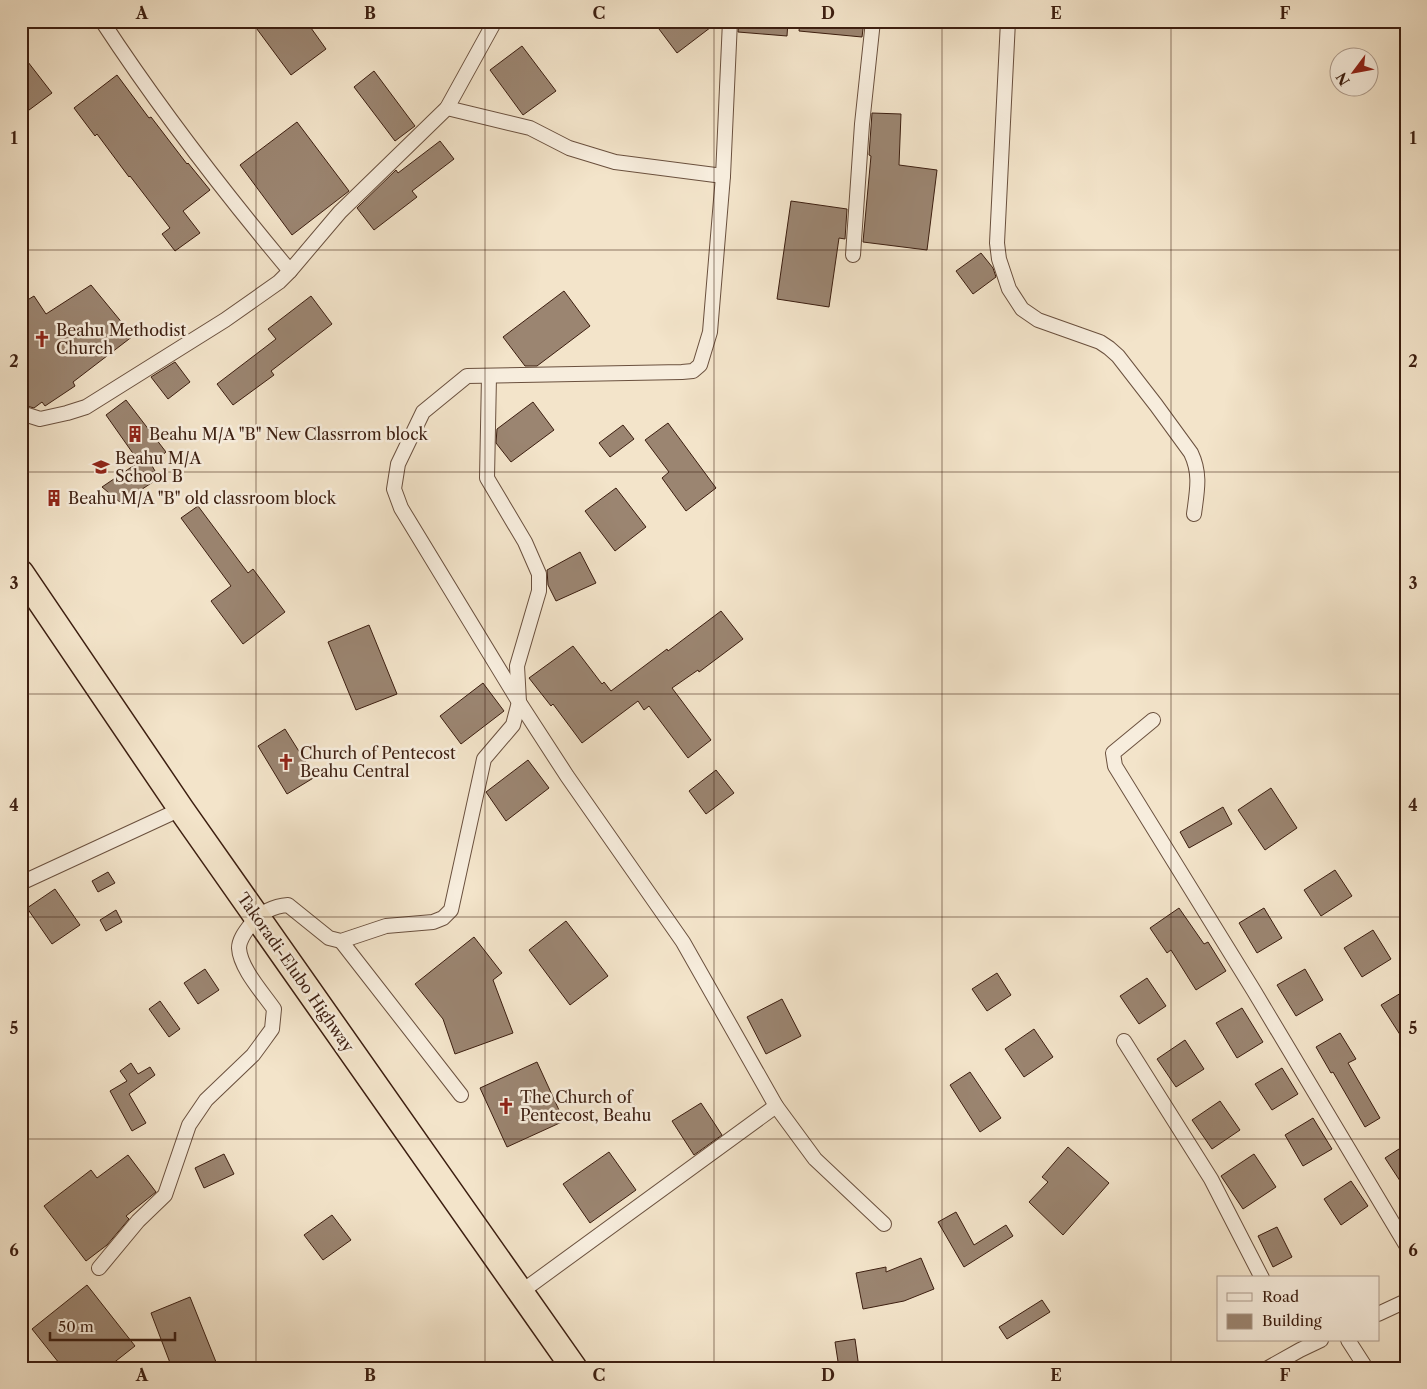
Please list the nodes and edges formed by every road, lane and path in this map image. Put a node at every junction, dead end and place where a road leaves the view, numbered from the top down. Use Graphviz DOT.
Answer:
graph roads {
  1 [pos="102,21"];
  2 [pos="495,21"];
  3 [pos="730,21"];
  4 [pos="873,21"];
  5 [pos="1008,21"];
  6 [pos="447,108"];
  7 [pos="723,176"];
  8 [pos="853,256"];
  9 [pos="290,271"];
  10 [pos="489,376"];
  11 [pos="21,413"];
  12 [pos="1194,514"];
  13 [pos="21,573"];
  14 [pos="519,702"];
  15 [pos="1152,720"];
  16 [pos="181,809"];
  17 [pos="21,883"];
  18 [pos="257,916"];
  19 [pos="341,941"];
  20 [pos="1124,1041"];
  21 [pos="461,1095"];
  22 [pos="776,1106"];
  23 [pos="884,1224"];
  24 [pos="1406,1245"];
  25 [pos="99,1268"];
  26 [pos="1261,1276"];
  27 [pos="521,1292"];
  28 [pos="1406,1301"];
  29 [pos="1380,1313"];
  30 [pos="1311,1342"];
  31 [pos="1349,1342"];
  32 [pos="1297,1345"];
  33 [pos="574,1368"];
  34 [pos="1268,1368"];
  35 [pos="1366,1368"];
  1 -- 9 [label="street"];
  2 -- 6 [label="street"];
  3 -- 7 [label="street"];
  4 -- 8 [label="street"];
  5 -- 12 [label="street"];
  6 -- 7 [label="street"];
  6 -- 9 [label="street"];
  7 -- 10 [label="street"];
  9 -- 11 [label="street"];
  10 -- 14 [label="street"];
  10 -- 14 [label="street"];
  13 -- 16 [label="highway, Takoradi-Elubo Highway"];
  14 -- 19 [label="street"];
  14 -- 22 [label="street"];
  15 -- 24 [label="street"];
  16 -- 17 [label="street"];
  16 -- 18 [label="highway, Takoradi-Elubo Highway"];
  18 -- 19 [label="street"];
  18 -- 25 [label="street"];
  18 -- 27 [label="highway, Takoradi-Elubo Highway"];
  19 -- 21 [label="street"];
  20 -- 26 [label="street"];
  22 -- 23 [label="street"];
  22 -- 27 [label="street"];
  27 -- 33 [label="highway, Takoradi-Elubo Highway"];
  28 -- 29 [label="street"];
  30 -- 32 [label="street"];
  31 -- 35 [label="street"];
  32 -- 34 [label="street"];
}
